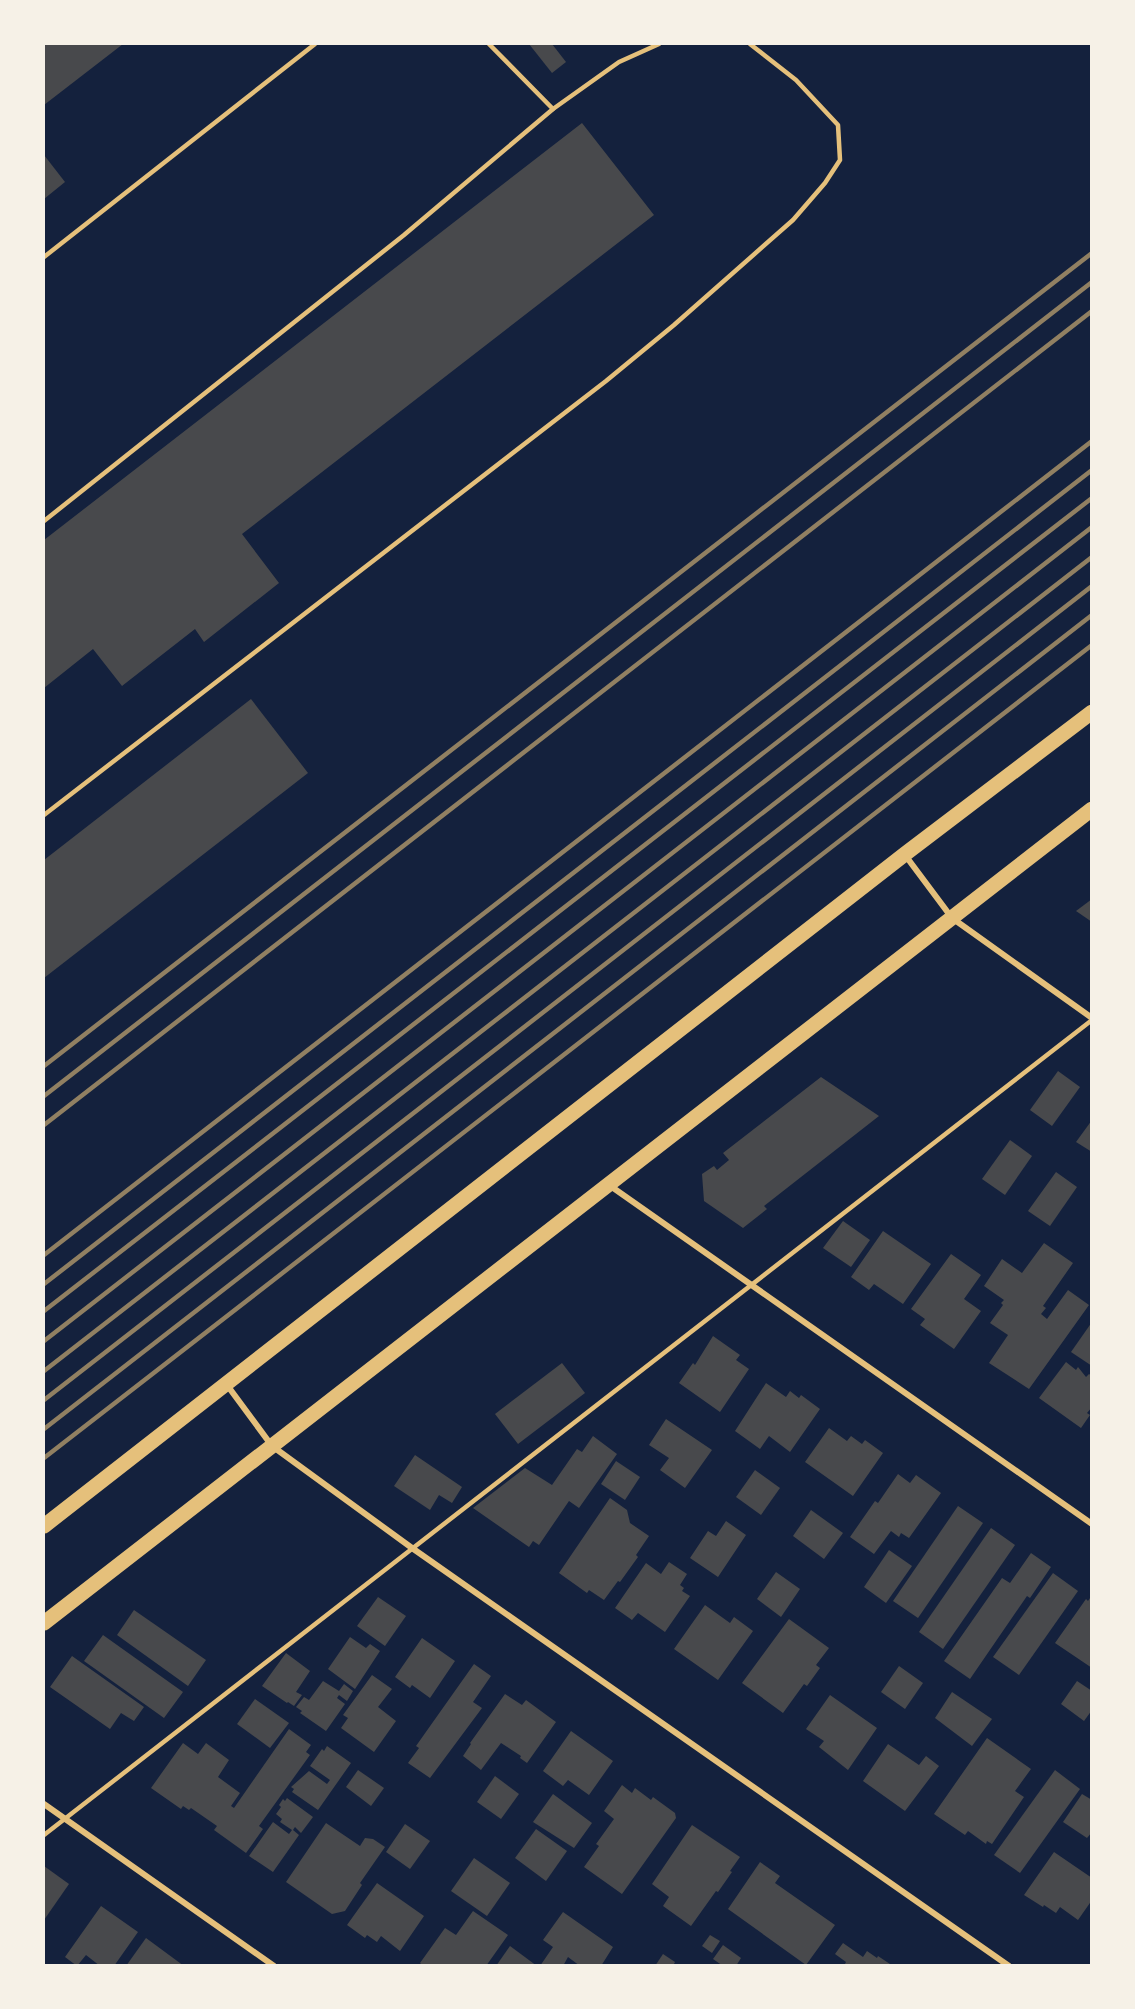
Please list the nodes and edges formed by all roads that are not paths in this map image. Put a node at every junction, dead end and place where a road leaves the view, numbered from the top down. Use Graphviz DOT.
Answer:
graph roads {
  1 [pos="315,44"];
  2 [pos="489,44"];
  3 [pos="659,44"];
  4 [pos="750,44"];
  5 [pos="554,109"];
  6 [pos="44,257"];
  7 [pos="44,521"];
  8 [pos="1092,712"];
  9 [pos="1092,809"];
  10 [pos="44,815"];
  11 [pos="905,854"];
  12 [pos="952,918"];
  13 [pos="1092,1019"];
  14 [pos="608,1184"];
  15 [pos="750,1285"];
  16 [pos="226,1385"];
  17 [pos="272,1446"];
  18 [pos="1092,1524"];
  19 [pos="44,1526"];
  20 [pos="412,1548"];
  21 [pos="44,1623"];
  22 [pos="44,1804"];
  23 [pos="64,1819"];
  24 [pos="44,1835"];
  25 [pos="274,1965"];
  26 [pos="1009,1965"];
  1 -- 6 [label="lane"];
  2 -- 5 [label="lane"];
  3 -- 5 [label="lane"];
  4 -- 10 [label="lane"];
  5 -- 7 [label="lane"];
  8 -- 11 [label="main road"];
  9 -- 12 [label="main road"];
  11 -- 12 [label="street"];
  11 -- 16 [label="main road"];
  12 -- 13 [label="street"];
  12 -- 14 [label="main road"];
  13 -- 15 [label="lane"];
  14 -- 15 [label="street"];
  14 -- 17 [label="main road"];
  15 -- 18 [label="street"];
  15 -- 20 [label="lane"];
  16 -- 17 [label="street"];
  16 -- 19 [label="main road"];
  17 -- 20 [label="street"];
  17 -- 21 [label="main road"];
  20 -- 23 [label="lane"];
  20 -- 26 [label="street"];
  22 -- 23 [label="street"];
  23 -- 24 [label="lane"];
  23 -- 25 [label="street"];
}
